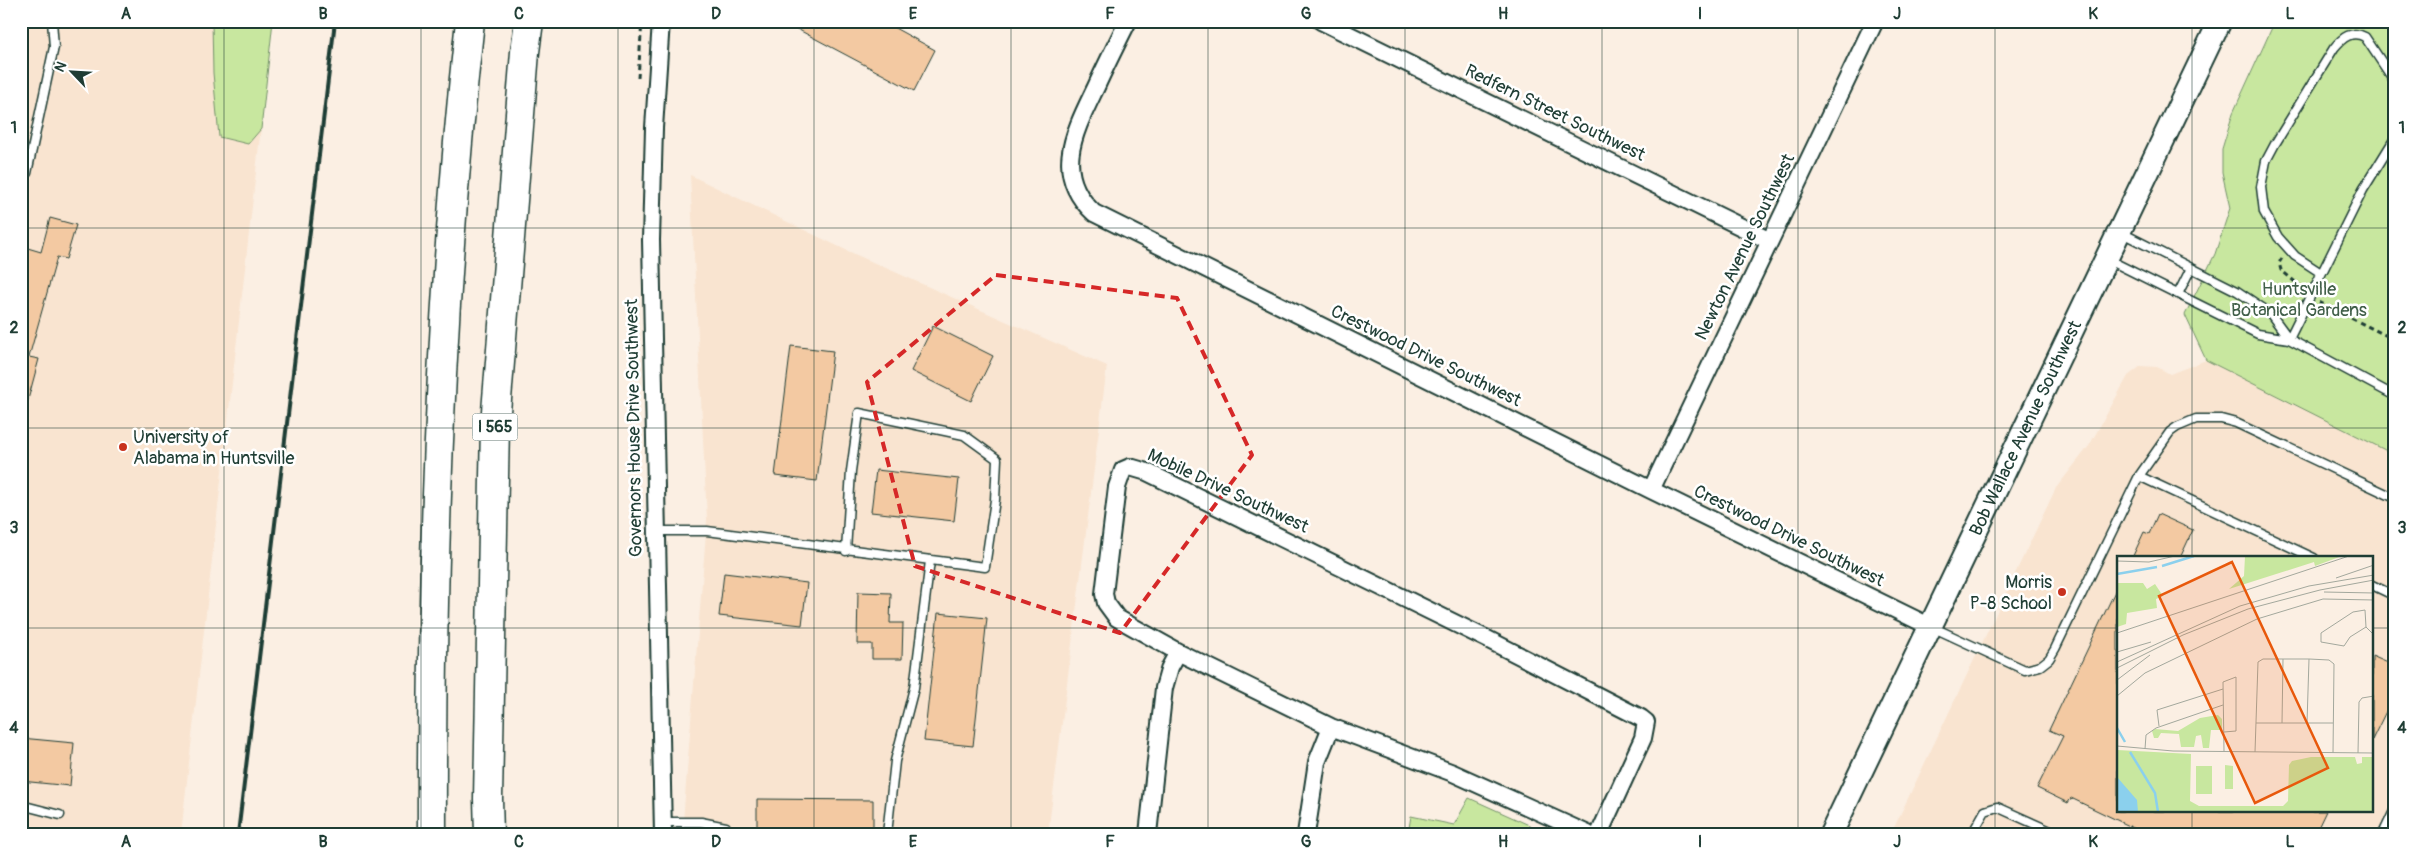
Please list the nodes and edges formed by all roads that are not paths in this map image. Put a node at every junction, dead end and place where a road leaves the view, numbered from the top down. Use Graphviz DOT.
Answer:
graph roads {
  1 [pos="52,21"];
  2 [pos="470,21"];
  3 [pos="529,21"];
  4 [pos="661,21"];
  5 [pos="1128,21"];
  6 [pos="1321,21"];
  7 [pos="1875,21"];
  8 [pos="2220,21"];
  9 [pos="2395,82"];
  10 [pos="2395,138"];
  11 [pos="21,180"];
  12 [pos="2118,231"];
  13 [pos="1770,241"];
  14 [pos="2105,258"];
  15 [pos="2191,268"];
  16 [pos="2321,273"];
  17 [pos="2178,294"];
  18 [pos="2289,339"];
  19 [pos="2395,396"];
  20 [pos="2139,476"];
  21 [pos="1651,490"];
  22 [pos="2395,498"];
  23 [pos="656,531"];
  24 [pos="846,550"];
  25 [pos="2310,556"];
  26 [pos="930,561"];
  27 [pos="2374,586"];
  28 [pos="2395,596"];
  29 [pos="1931,627"];
  30 [pos="1178,652"];
  31 [pos="1332,728"];
  32 [pos="21,805"];
  33 [pos="2395,809"];
  34 [pos="60,815"];
  35 [pos="726,827"];
  36 [pos="663,828"];
  37 [pos="432,834"];
  38 [pos="489,834"];
  39 [pos="887,834"];
  40 [pos="1148,834"];
  41 [pos="1306,834"];
  42 [pos="1588,834"];
  43 [pos="1599,834"];
  44 [pos="1831,834"];
  45 [pos="1972,834"];
  46 [pos="2057,834"];
  47 [pos="2383,834"];
  1 -- 11 [label="lane"];
  2 -- 37 [label="highway"];
  3 -- 38 [label="highway, I 565"];
  4 -- 23 [label="street, Governors House Drive Southwest"];
  5 -- 21 [label="street, Crestwood Drive Southwest"];
  6 -- 13 [label="street, Redfern Street Southwest"];
  7 -- 13 [label="street, Newton Avenue Southwest"];
  8 -- 12 [label="main road, Bob Wallace Avenue Southwest"];
  9 -- 16 [label="lane"];
  10 -- 16 [label="lane"];
  12 -- 14 [label="main road, Bob Wallace Avenue Southwest"];
  12 -- 15 [label="lane"];
  13 -- 21 [label="street, Newton Avenue Southwest"];
  14 -- 17 [label="lane"];
  14 -- 29 [label="main road, Bob Wallace Avenue Southwest"];
  15 -- 17 [label="lane"];
  15 -- 18 [label="lane"];
  16 -- 18 [label="lane"];
  17 -- 18 [label="lane"];
  18 -- 19 [label="lane"];
  20 -- 22 [label="lane"];
  20 -- 25 [label="lane"];
  20 -- 29 [label="lane"];
  21 -- 29 [label="street, Crestwood Drive Southwest"];
  23 -- 24 [label="lane"];
  23 -- 36 [label="street, Governors House Drive Southwest"];
  24 -- 26 [label="lane"];
  24 -- 26 [label="lane"];
  26 -- 39 [label="lane"];
  27 -- 28 [label="lane"];
  29 -- 44 [label="main road, Bob Wallace Avenue Southwest"];
  30 -- 31 [label="street, Mobile Drive Southwest"];
  30 -- 40 [label="street"];
  30 -- 43 [label="street, Mobile Drive Southwest"];
  31 -- 41 [label="street"];
  31 -- 42 [label="street, Mobile Drive Southwest"];
  32 -- 34 [label="lane"];
  33 -- 47 [label="lane"];
  35 -- 36 [label="lane"];
  45 -- 46 [label="lane"];
}
